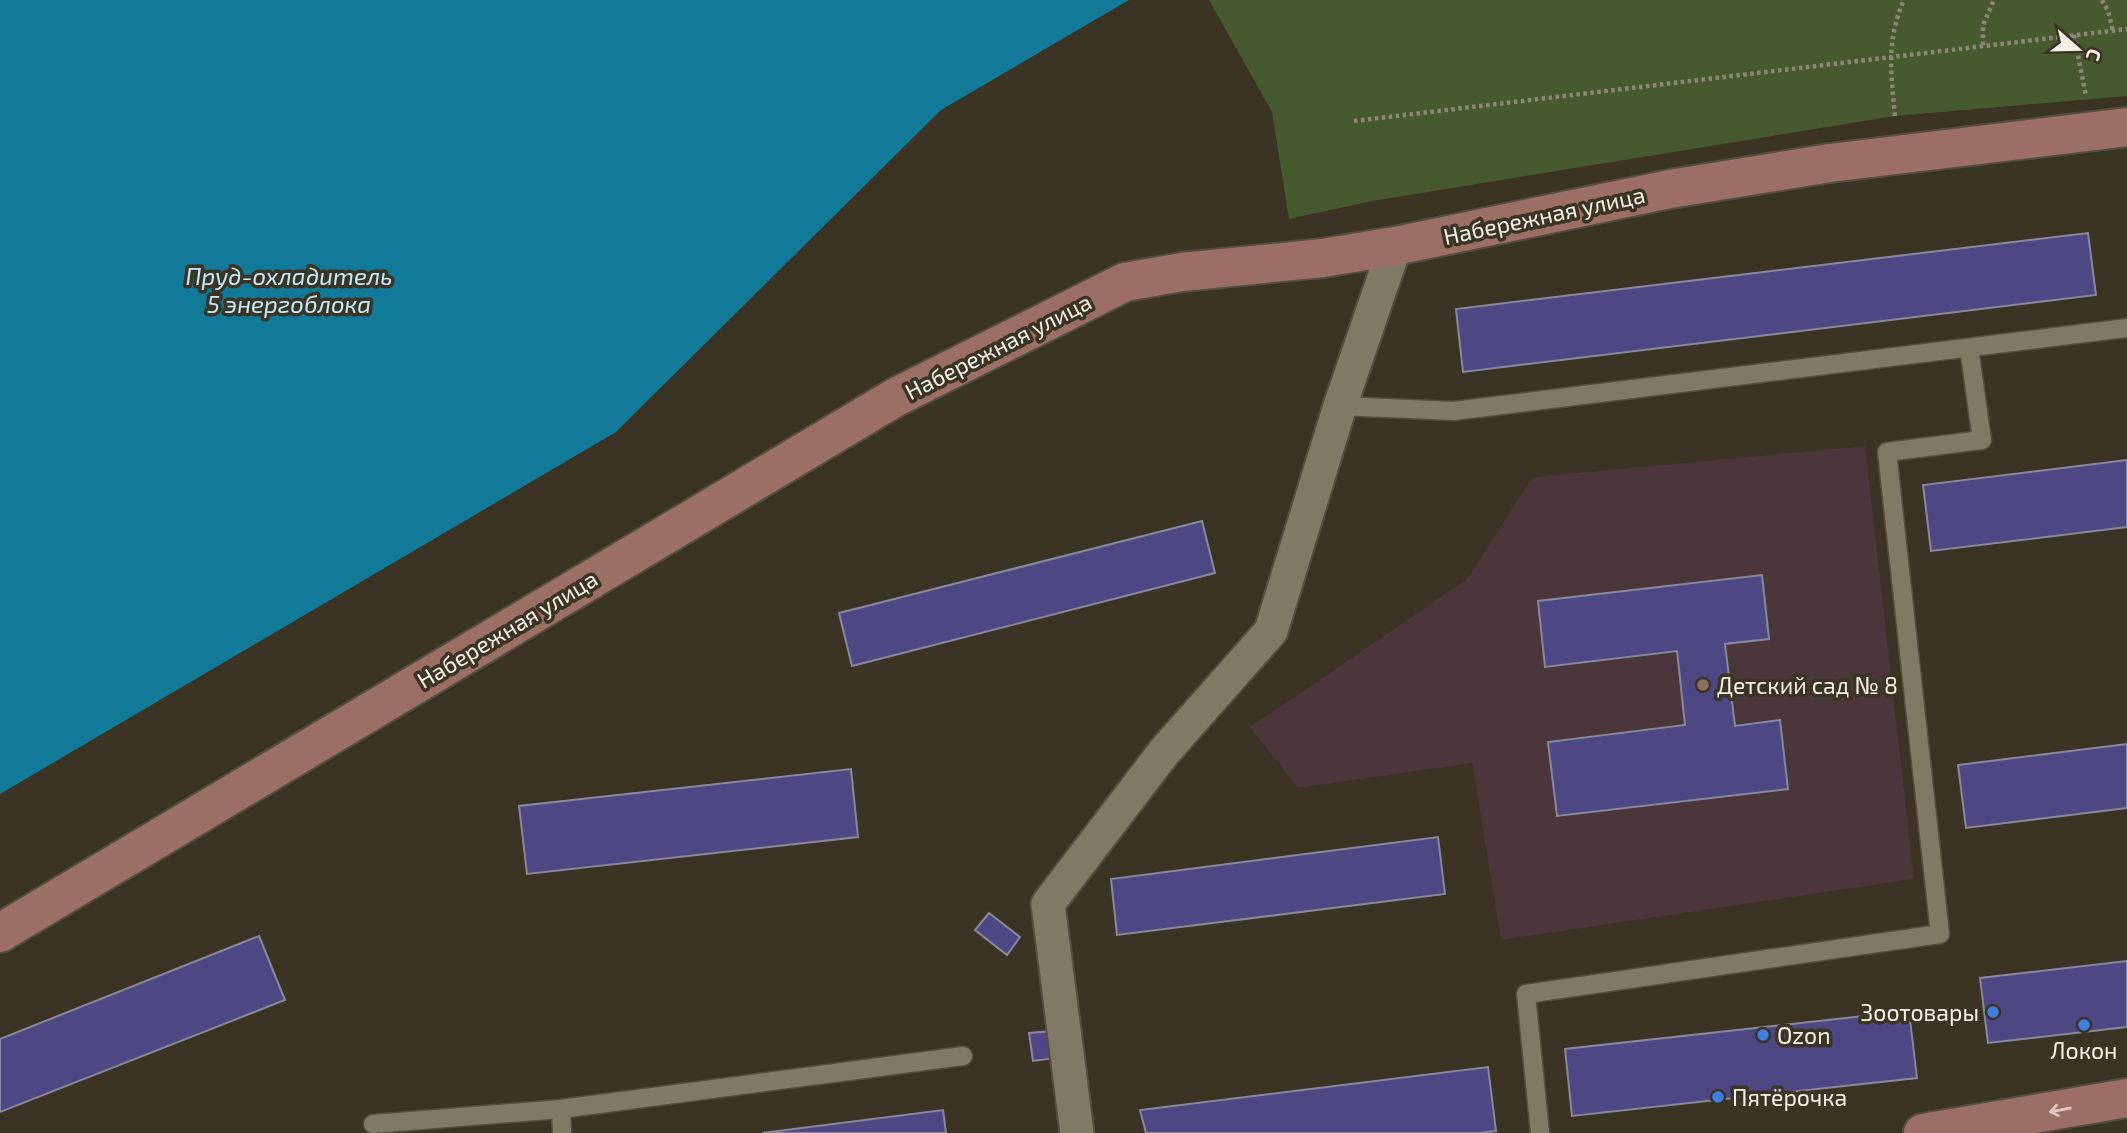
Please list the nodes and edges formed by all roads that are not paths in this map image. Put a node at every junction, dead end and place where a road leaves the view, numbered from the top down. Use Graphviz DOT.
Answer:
graph roads {
  1 [pos="2127,127"];
  2 [pos="1395,246"];
  3 [pos="2127,328"];
  4 [pos="1969,348"];
  5 [pos="1340,406"];
  6 [pos="0,933"];
  7 [pos="963,1056"];
  8 [pos="2127,1098"];
  9 [pos="561,1109"];
  10 [pos="373,1124"];
  11 [pos="562,1133"];
  12 [pos="1077,1133"];
  13 [pos="1540,1133"];
  14 [pos="1923,1133"];
  1 -- 2 [label="street, Набережная улица"];
  2 -- 5 [label="street"];
  2 -- 6 [label="street, Набережная улица"];
  3 -- 4 [label="lane"];
  4 -- 5 [label="lane"];
  4 -- 13 [label="lane"];
  5 -- 12 [label="street"];
  7 -- 9 [label="lane"];
  8 -- 14 [label="street, one-way"];
  9 -- 10 [label="lane"];
  9 -- 11 [label="lane"];
}
